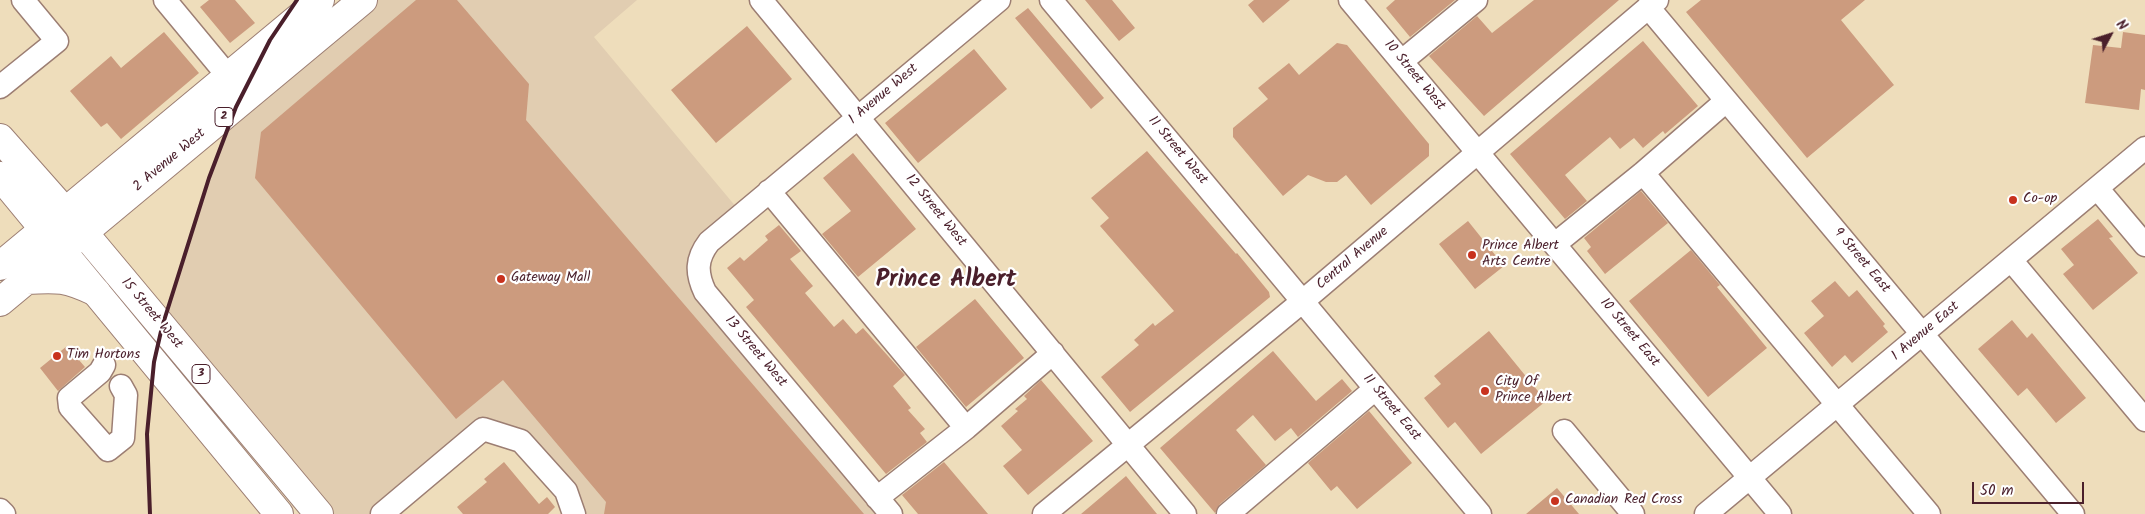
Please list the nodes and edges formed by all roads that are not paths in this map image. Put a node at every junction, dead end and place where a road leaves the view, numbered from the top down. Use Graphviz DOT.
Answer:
graph roads {
  1 [pos="23,0"];
  2 [pos="165,0"];
  3 [pos="363,0"];
  4 [pos="761,0"];
  5 [pos="1000,0"];
  6 [pos="1052,0"];
  7 [pos="1350,0"];
  8 [pos="1476,0"];
  9 [pos="315,1"];
  10 [pos="1653,4"];
  11 [pos="1402,61"];
  12 [pos="228,76"];
  13 [pos="0,87"];
  14 [pos="1726,101"];
  15 [pos="858,117"];
  16 [pos="0,138"];
  17 [pos="2145,148"];
  18 [pos="1478,152"];
  19 [pos="1643,173"];
  20 [pos="0,176"];
  21 [pos="2097,188"];
  22 [pos="769,191"];
  23 [pos="65,211"];
  24 [pos="45,229"];
  25 [pos="84,233"];
  26 [pos="1555,244"];
  27 [pos="2145,245"];
  28 [pos="62,251"];
  29 [pos="2011,260"];
  30 [pos="0,266"];
  31 [pos="26,280"];
  32 [pos="96,292"];
  33 [pos="0,302"];
  34 [pos="1303,302"];
  35 [pos="1923,334"];
  36 [pos="1053,353"];
  37 [pos="104,365"];
  38 [pos="120,386"];
  39 [pos="1375,388"];
  40 [pos="1838,406"];
  41 [pos="2145,420"];
  42 [pos="966,428"];
  43 [pos="1564,431"];
  44 [pos="1128,444"];
  45 [pos="1750,478"];
  46 [pos="884,506"];
  47 [pos="0,510"];
  48 [pos="4,514"];
  49 [pos="279,514"];
  50 [pos="318,514"];
  51 [pos="382,514"];
  52 [pos="574,514"];
  53 [pos="1044,514"];
  54 [pos="1185,514"];
  55 [pos="1228,514"];
  56 [pos="1480,514"];
  57 [pos="1633,514"];
  58 [pos="1706,514"];
  59 [pos="1780,514"];
  60 [pos="1929,514"];
  61 [pos="2073,514"];
  1 -- 13 [label="street"];
  2 -- 12 [label="street"];
  3 -- 25 [label="main road, 2 Avenue West / 2"];
  4 -- 15 [label="street, 12 Street West"];
  5 -- 15 [label="street, 1 Avenue West"];
  6 -- 34 [label="street, 11 Street West"];
  7 -- 11 [label="street, 10 Street West"];
  8 -- 11 [label="street"];
  9 -- 12 [label="main road, 2 Avenue West / 2"];
  10 -- 14 [label="street, 9 Street East"];
  10 -- 18 [label="street, Central Avenue"];
  11 -- 18 [label="street, 10 Street West"];
  12 -- 23 [label="main road, 2 Avenue West / 2"];
  14 -- 19 [label="street"];
  14 -- 35 [label="street, 9 Street East"];
  15 -- 22 [label="street, 1 Avenue West"];
  15 -- 36 [label="street, 12 Street West"];
  16 -- 23 [label="main road, 15 Street West"];
  17 -- 21 [label="street, 1 Avenue East"];
  18 -- 26 [label="street, 10 Street East"];
  18 -- 34 [label="street, Central Avenue"];
  19 -- 26 [label="street"];
  19 -- 40 [label="street"];
  20 -- 24 [label="main road, 15 Street West"];
  21 -- 27 [label="street"];
  21 -- 29 [label="street, 1 Avenue East"];
  22 -- 42 [label="street"];
  22 -- 46 [label="street, 13 Street West"];
  23 -- 24 [label="main road, 2 Avenue West / 2"];
  23 -- 25 [label="main road, 15 Street West"];
  24 -- 28 [label="main road, 15 Street West / 3"];
  24 -- 30 [label="main road, 2 Avenue West / 2"];
  25 -- 28 [label="main road, 2 Avenue West / 2"];
  25 -- 50 [label="main road, 15 Street West / 3"];
  26 -- 45 [label="street, 10 Street East"];
  28 -- 31 [label="main road, 2 Avenue West / 2"];
  28 -- 32 [label="main road, 15 Street West / 3"];
  29 -- 35 [label="street, 1 Avenue East"];
  29 -- 41 [label="street"];
  31 -- 32 [label="main road"];
  31 -- 33 [label="main road, 2 Avenue West / 2"];
  32 -- 49 [label="main road, 15 Street West / 3"];
  34 -- 39 [label="street, 11 Street East"];
  34 -- 44 [label="street, Central Avenue"];
  35 -- 40 [label="street, 1 Avenue East"];
  35 -- 61 [label="street, 9 Street East"];
  36 -- 42 [label="street"];
  36 -- 44 [label="street, 12 Street West"];
  37 -- 38 [label="street"];
  39 -- 55 [label="street"];
  39 -- 56 [label="street, 11 Street East"];
  40 -- 45 [label="street, 1 Avenue East"];
  40 -- 60 [label="street"];
  42 -- 46 [label="street"];
  43 -- 57 [label="street"];
  44 -- 53 [label="street, Central Avenue"];
  44 -- 54 [label="street, 12 Street West"];
  45 -- 58 [label="street, 1 Avenue East"];
  45 -- 59 [label="street, 10 Street East"];
  47 -- 48 [label="street"];
  51 -- 52 [label="street"];
}
